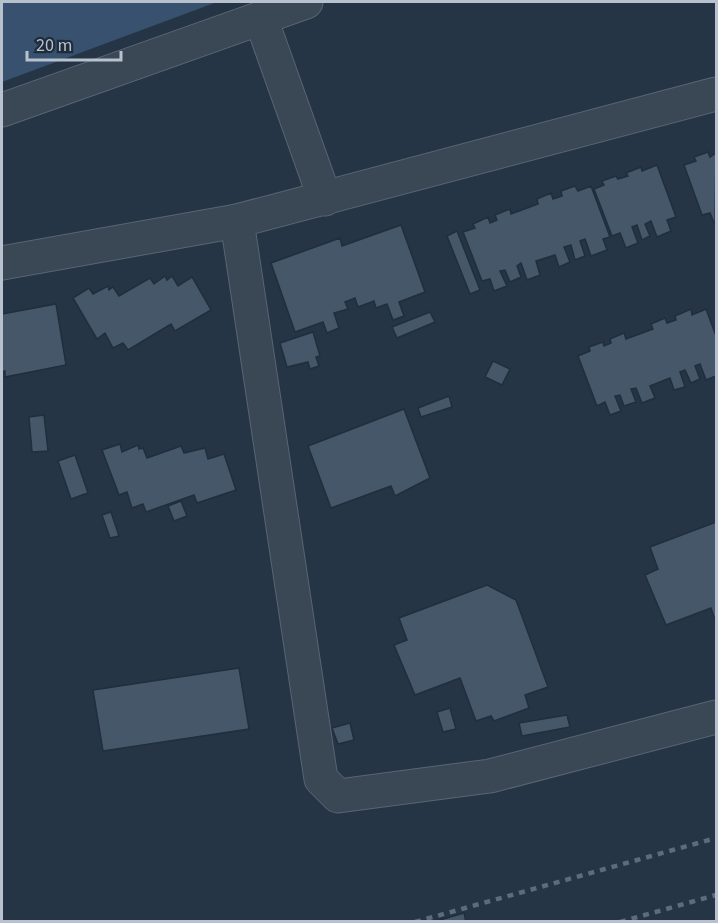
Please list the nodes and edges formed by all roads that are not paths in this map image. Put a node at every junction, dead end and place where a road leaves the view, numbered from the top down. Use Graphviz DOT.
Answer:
graph roads {
  1 [pos="306,2"];
  2 [pos="261,19"];
  3 [pos="717,94"];
  4 [pos="2,110"];
  5 [pos="325,199"];
  6 [pos="237,221"];
  7 [pos="2,262"];
  8 [pos="717,717"];
  1 -- 2 [label="street"];
  2 -- 4 [label="street"];
  2 -- 5 [label="street"];
  3 -- 5 [label="street"];
  5 -- 6 [label="street"];
  6 -- 7 [label="street"];
  6 -- 8 [label="street"];
}
